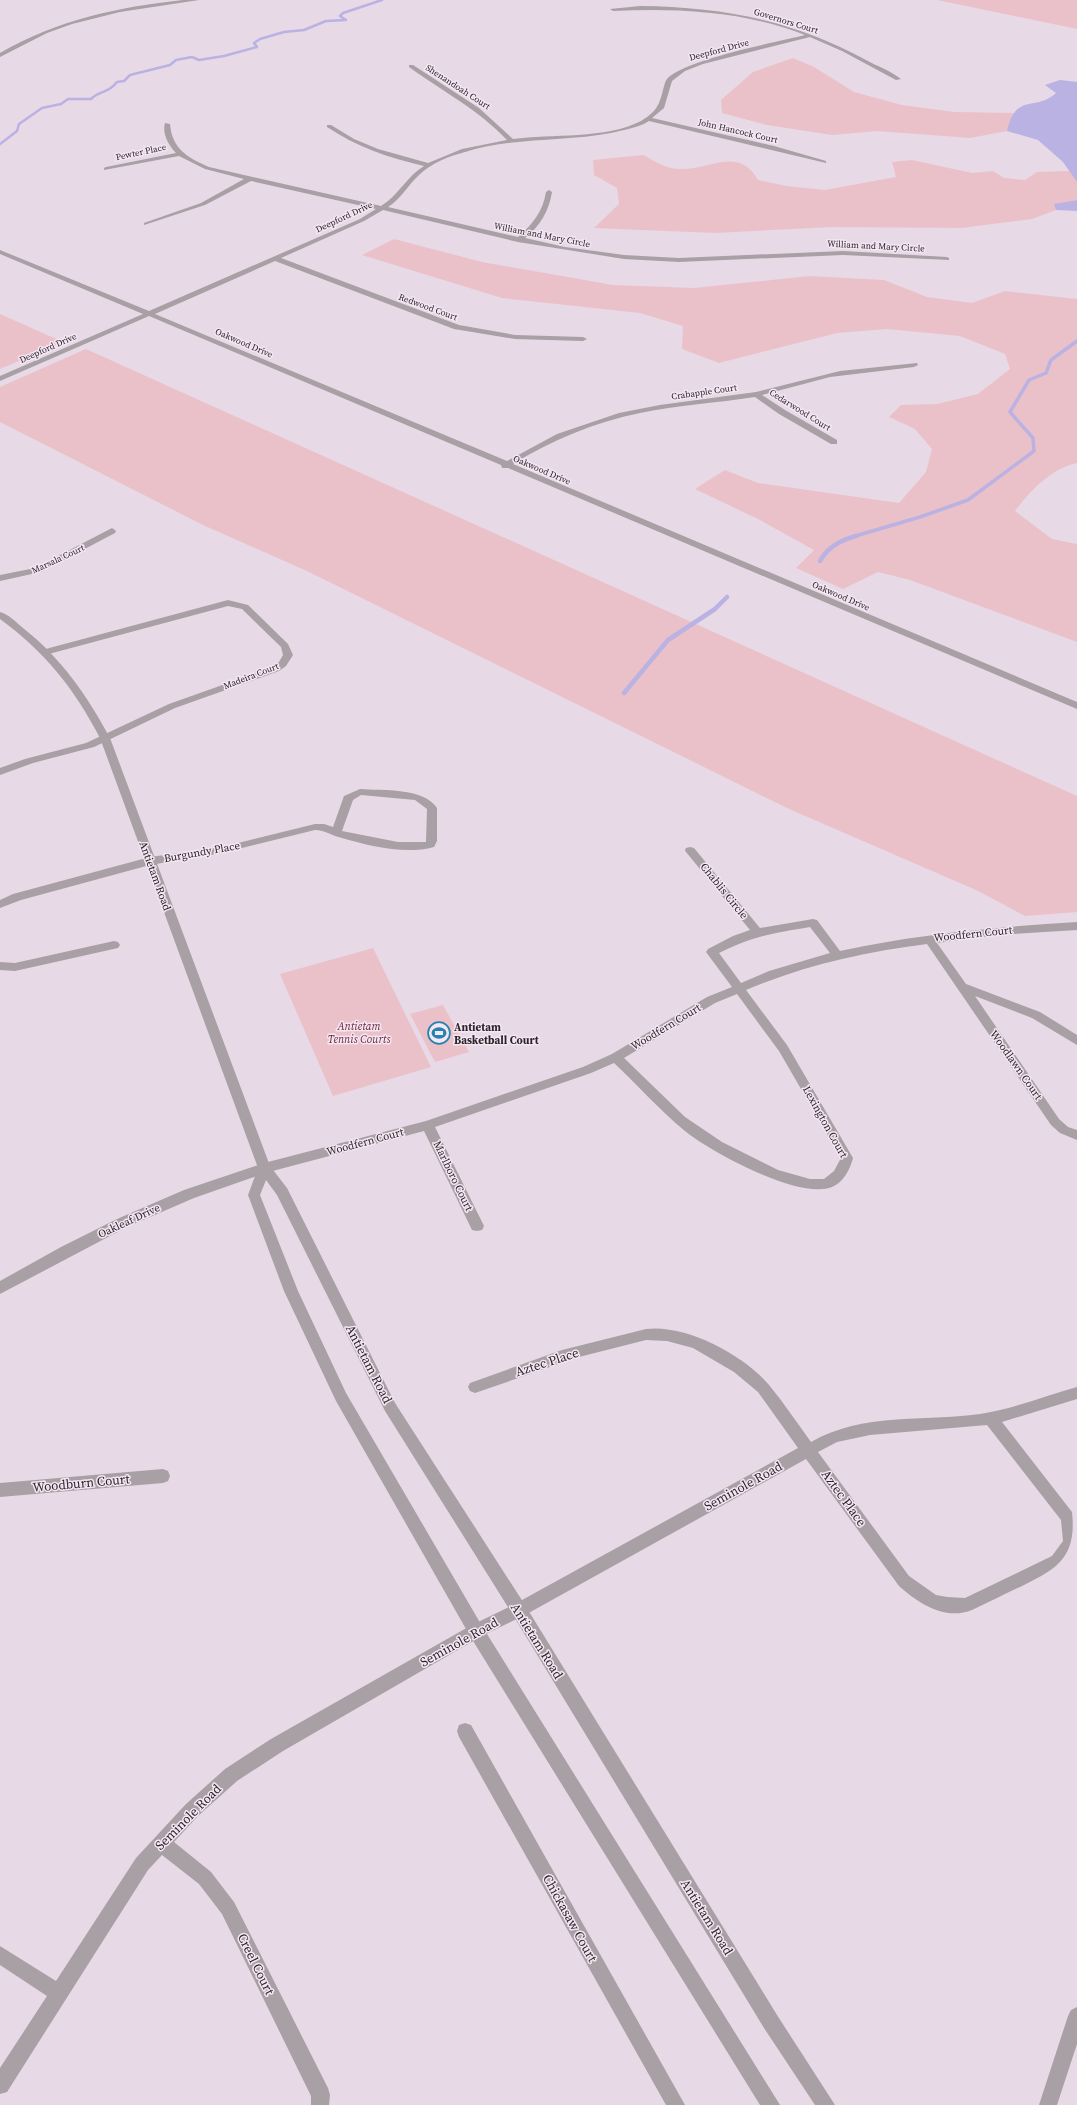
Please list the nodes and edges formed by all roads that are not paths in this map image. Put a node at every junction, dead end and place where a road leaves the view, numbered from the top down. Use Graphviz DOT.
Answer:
graph roads {
  1 [pos="196,0"];
  2 [pos="613,9"];
  3 [pos="811,35"];
  4 [pos="0,55"];
  5 [pos="411,66"];
  6 [pos="898,80"];
  7 [pos="648,119"];
  8 [pos="167,124"];
  9 [pos="329,126"];
  10 [pos="512,141"];
  11 [pos="179,154"];
  12 [pos="824,162"];
  13 [pos="428,165"];
  14 [pos="106,169"];
  15 [pos="249,179"];
  16 [pos="549,192"];
  17 [pos="381,209"];
  18 [pos="146,224"];
  19 [pos="518,240"];
  20 [pos="0,252"];
  21 [pos="275,258"];
  22 [pos="947,258"];
  23 [pos="149,314"];
  24 [pos="583,339"];
  25 [pos="914,365"];
  26 [pos="0,379"];
  27 [pos="756,394"];
  28 [pos="834,442"];
  29 [pos="505,466"];
  30 [pos="112,531"];
  31 [pos="0,578"];
  32 [pos="0,615"];
  33 [pos="45,652"];
  34 [pos="1077,706"];
  35 [pos="105,738"];
  36 [pos="0,772"];
  37 [pos="336,833"];
  38 [pos="690,850"];
  39 [pos="150,861"];
  40 [pos="0,904"];
  41 [pos="1077,926"];
  42 [pos="757,932"];
  43 [pos="929,939"];
  44 [pos="114,945"];
  45 [pos="837,955"];
  46 [pos="0,966"];
  47 [pos="962,987"];
  48 [pos="738,988"];
  49 [pos="1077,1041"];
  50 [pos="616,1057"];
  51 [pos="428,1125"];
  52 [pos="1077,1135"];
  53 [pos="264,1168"];
  54 [pos="477,1226"];
  55 [pos="0,1288"];
  56 [pos="475,1387"];
  57 [pos="1077,1393"];
  58 [pos="990,1418"];
  59 [pos="808,1450"];
  60 [pos="163,1476"];
  61 [pos="0,1490"];
  62 [pos="519,1610"];
  63 [pos="476,1631"];
  64 [pos="465,1731"];
  65 [pos="160,1844"];
  66 [pos="0,1955"];
  67 [pos="59,1993"];
  68 [pos="1077,2016"];
  69 [pos="0,2085"];
  70 [pos="320,2105"];
  71 [pos="676,2105"];
  72 [pos="771,2105"];
  73 [pos="826,2105"];
  74 [pos="1048,2105"];
  1 -- 4 [label="street"];
  2 -- 3 [label="street, Governors Court"];
  3 -- 6 [label="street, Governors Court"];
  3 -- 7 [label="street, Deepford Drive"];
  5 -- 10 [label="street, Shenandoah Court"];
  7 -- 10 [label="street, Deepford Drive"];
  7 -- 12 [label="street, John Hancock Court"];
  8 -- 11 [label="street, William and Mary Circle"];
  9 -- 13 [label="street"];
  10 -- 13 [label="street, Deepford Drive"];
  11 -- 14 [label="street, Pewter Place"];
  11 -- 15 [label="street, William and Mary Circle"];
  13 -- 17 [label="street, Deepford Drive"];
  15 -- 17 [label="street, William and Mary Circle"];
  15 -- 18 [label="street"];
  16 -- 19 [label="street"];
  17 -- 19 [label="street, William and Mary Circle"];
  17 -- 21 [label="street, Deepford Drive"];
  19 -- 22 [label="street, William and Mary Circle"];
  20 -- 23 [label="street, Oakwood Drive"];
  21 -- 23 [label="street, Deepford Drive"];
  21 -- 24 [label="street, Redwood Court"];
  23 -- 26 [label="street, Deepford Drive"];
  23 -- 29 [label="street, Oakwood Drive"];
  25 -- 27 [label="street, Crabapple Court"];
  27 -- 28 [label="street, Cedarwood Court"];
  27 -- 29 [label="street, Crabapple Court"];
  29 -- 34 [label="street, Oakwood Drive"];
  30 -- 31 [label="street, Marsala Court"];
  32 -- 33 [label="street, Antietam Road"];
  33 -- 35 [label="street, Antietam Road"];
  33 -- 35 [label="street, Madeira Court"];
  35 -- 36 [label="street, Madeira Court"];
  35 -- 39 [label="street, Antietam Road"];
  37 -- 37 [label="street, Burgundy Place"];
  37 -- 39 [label="street, Burgundy Place"];
  38 -- 42 [label="street, Chablis Circle"];
  39 -- 40 [label="street, Burgundy Place"];
  39 -- 53 [label="street, Antietam Road"];
  41 -- 43 [label="street, Woodfern Court"];
  42 -- 45 [label="street, Chablis Circle"];
  42 -- 48 [label="street, Chablis Circle"];
  43 -- 45 [label="street, Woodfern Court"];
  43 -- 47 [label="street, Woodlawn Court"];
  44 -- 46 [label="street"];
  45 -- 48 [label="street, Woodfern Court"];
  47 -- 49 [label="street"];
  47 -- 52 [label="street, Woodlawn Court"];
  48 -- 50 [label="street, Woodfern Court"];
  48 -- 50 [label="street, Lexington Court"];
  50 -- 51 [label="street, Woodfern Court"];
  51 -- 53 [label="street, Woodfern Court"];
  51 -- 54 [label="street, Marlboro Court"];
  53 -- 55 [label="street, Oakleaf Drive"];
  53 -- 62 [label="street, Antietam Road"];
  53 -- 63 [label="street"];
  56 -- 59 [label="street, Aztec Place"];
  57 -- 58 [label="street, Seminole Road"];
  58 -- 59 [label="street, Seminole Road"];
  58 -- 59 [label="street, Aztec Place"];
  59 -- 62 [label="street, Seminole Road"];
  60 -- 61 [label="street, Woodburn Court"];
  62 -- 63 [label="street, Seminole Road"];
  62 -- 73 [label="street, Antietam Road"];
  63 -- 65 [label="street, Seminole Road"];
  63 -- 72 [label="street"];
  64 -- 71 [label="street, Chickasaw Court"];
  65 -- 67 [label="street, Seminole Road"];
  65 -- 70 [label="street, Creel Court"];
  66 -- 67 [label="street"];
  67 -- 69 [label="street, Seminole Road"];
  68 -- 74 [label="street"];
}
